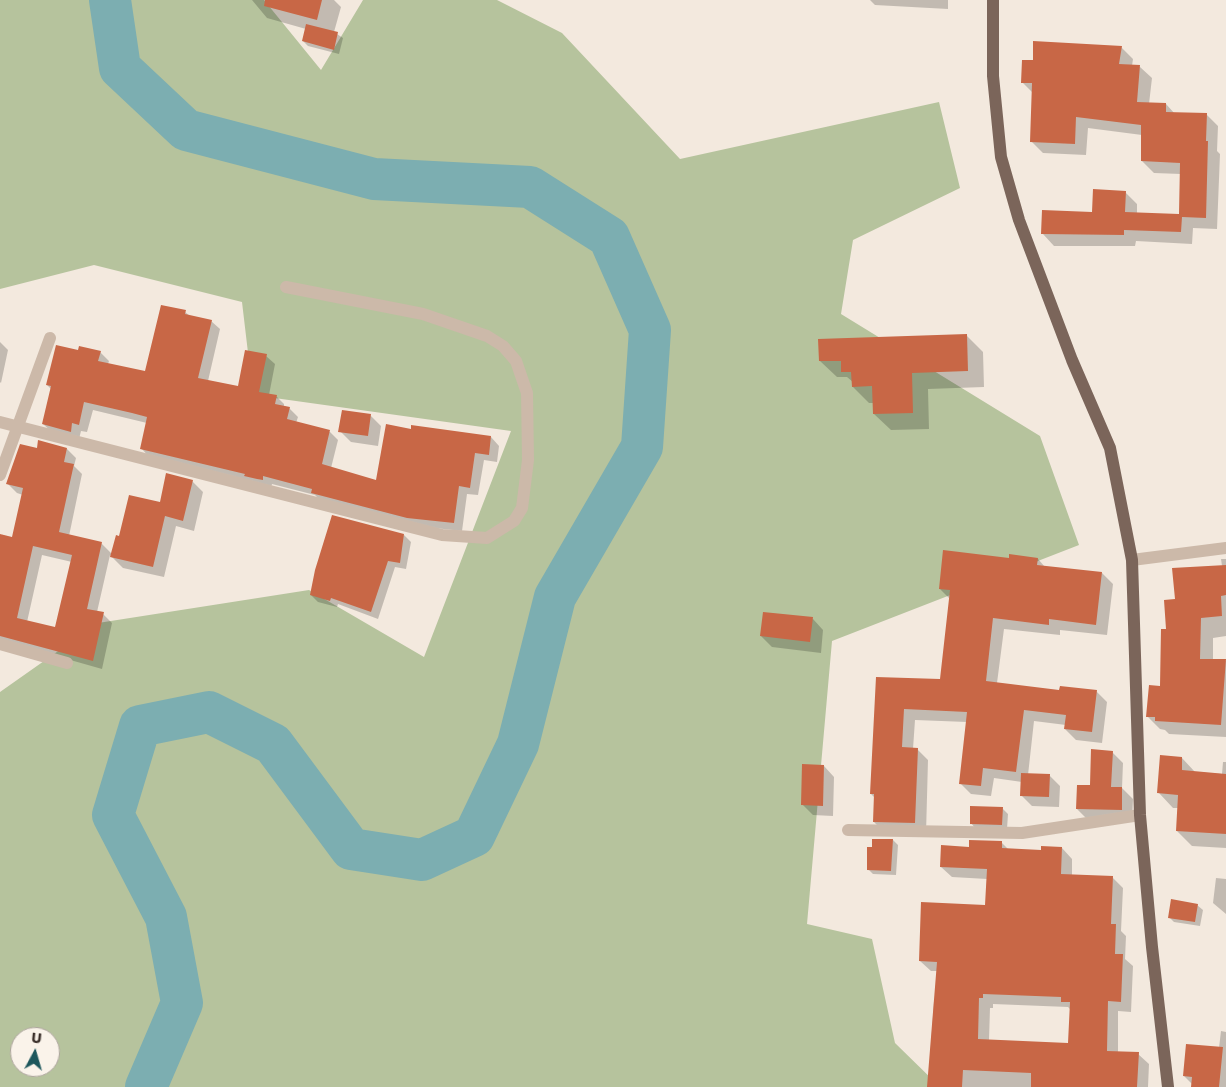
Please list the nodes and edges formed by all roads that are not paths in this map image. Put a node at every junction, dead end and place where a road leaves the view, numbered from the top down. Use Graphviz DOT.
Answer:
graph roads {
  1 [pos="993,0"];
  2 [pos="286,287"];
  3 [pos="50,338"];
  4 [pos="0,422"];
  5 [pos="17,428"];
  6 [pos="0,475"];
  7 [pos="1226,548"];
  8 [pos="1132,560"];
  9 [pos="0,644"];
  10 [pos="67,663"];
  11 [pos="1140,815"];
  12 [pos="848,830"];
  13 [pos="1168,1087"];
  1 -- 8 [label="main road"];
  2 -- 5 [label="street"];
  3 -- 5 [label="street"];
  4 -- 5 [label="street"];
  5 -- 6 [label="street"];
  7 -- 8 [label="street"];
  8 -- 11 [label="main road"];
  9 -- 10 [label="street"];
  11 -- 12 [label="street"];
  11 -- 13 [label="main road"];
}
